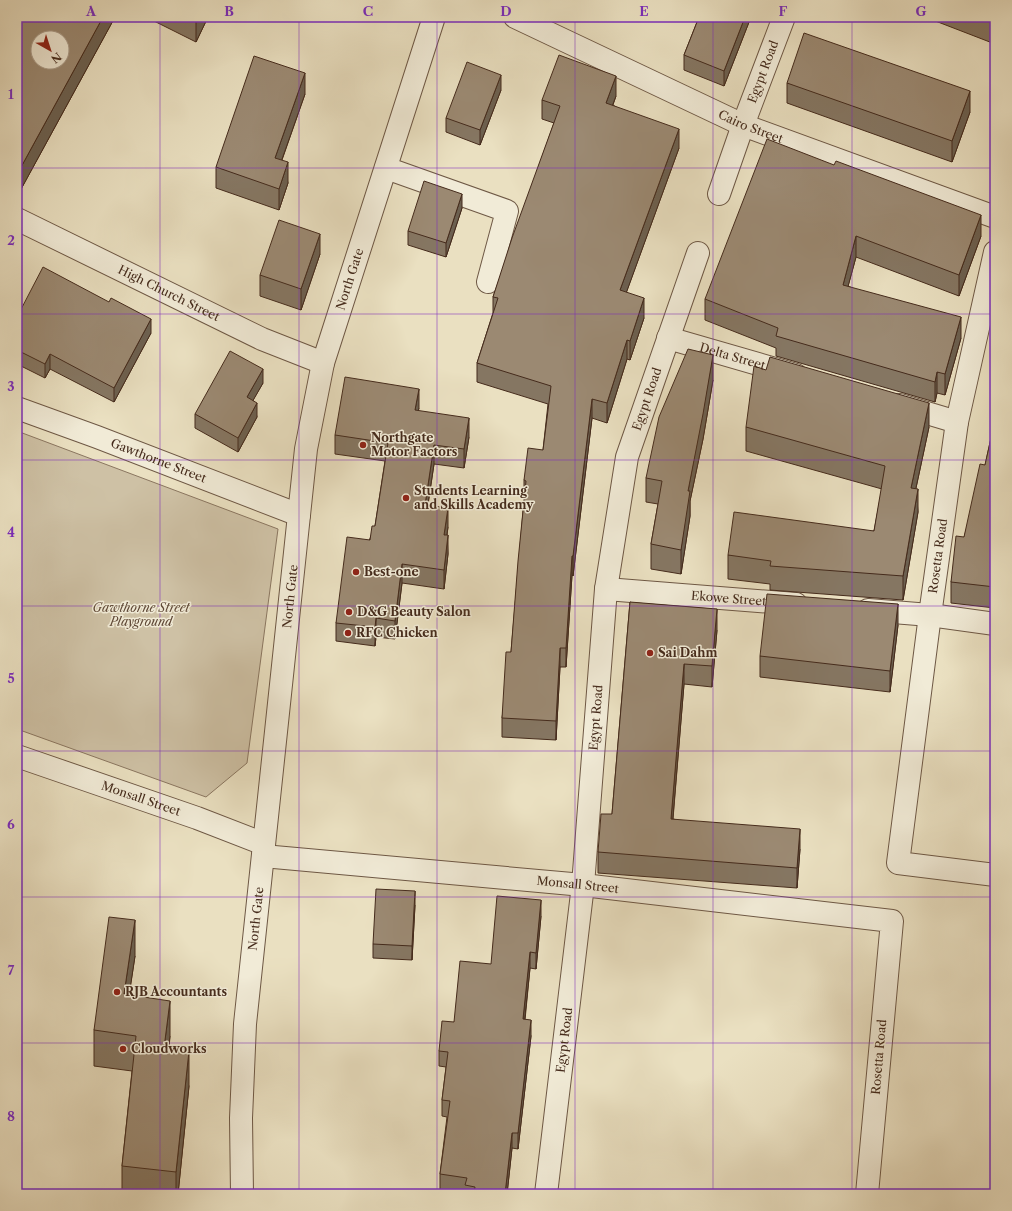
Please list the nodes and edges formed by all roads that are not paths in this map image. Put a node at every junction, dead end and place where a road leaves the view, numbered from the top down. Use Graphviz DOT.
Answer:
graph roads {
  1 [pos="434,17"];
  2 [pos="516,17"];
  3 [pos="784,17"];
  4 [pos="743,126"];
  5 [pos="386,168"];
  6 [pos="720,194"];
  7 [pos="995,217"];
  8 [pos="17,219"];
  9 [pos="995,252"];
  10 [pos="698,253"];
  11 [pos="488,282"];
  12 [pos="668,338"];
  13 [pos="323,363"];
  14 [pos="813,380"];
  15 [pos="881,400"];
  16 [pos="17,408"];
  17 [pos="957,422"];
  18 [pos="299,515"];
  19 [pos="606,589"];
  20 [pos="819,606"];
  21 [pos="851,609"];
  22 [pos="930,615"];
  23 [pos="995,624"];
  24 [pos="17,756"];
  25 [pos="264,850"];
  26 [pos="995,875"];
  27 [pos="583,885"];
  28 [pos="892,921"];
  29 [pos="242,1194"];
  30 [pos="546,1194"];
  31 [pos="867,1194"];
  1 -- 5 [label="street, North Gate"];
  2 -- 4 [label="street, Cairo Street"];
  3 -- 4 [label="street, Egypt Road"];
  4 -- 6 [label="street, Egypt Road"];
  4 -- 7 [label="street, Cairo Street"];
  5 -- 11 [label="street"];
  5 -- 13 [label="street, North Gate"];
  8 -- 13 [label="street, High Church Street"];
  9 -- 17 [label="street, Rosetta Road"];
  10 -- 12 [label="street, Egypt Road"];
  12 -- 14 [label="street, Delta Street"];
  12 -- 19 [label="street, Egypt Road"];
  13 -- 18 [label="street, North Gate"];
  15 -- 17 [label="street"];
  16 -- 18 [label="street, Gawthorne Street"];
  17 -- 22 [label="street, Rosetta Road"];
  18 -- 25 [label="street, North Gate"];
  19 -- 20 [label="street, Ekowe Street"];
  19 -- 27 [label="street, Egypt Road"];
  21 -- 22 [label="street"];
  22 -- 23 [label="street"];
  22 -- 26 [label="street, Rosetta Road"];
  24 -- 25 [label="street, Monsall Street"];
  25 -- 27 [label="street, Monsall Street"];
  25 -- 29 [label="street, North Gate"];
  27 -- 28 [label="street, Monsall Street"];
  27 -- 30 [label="street, Egypt Road"];
  28 -- 31 [label="street, Rosetta Road"];
}
